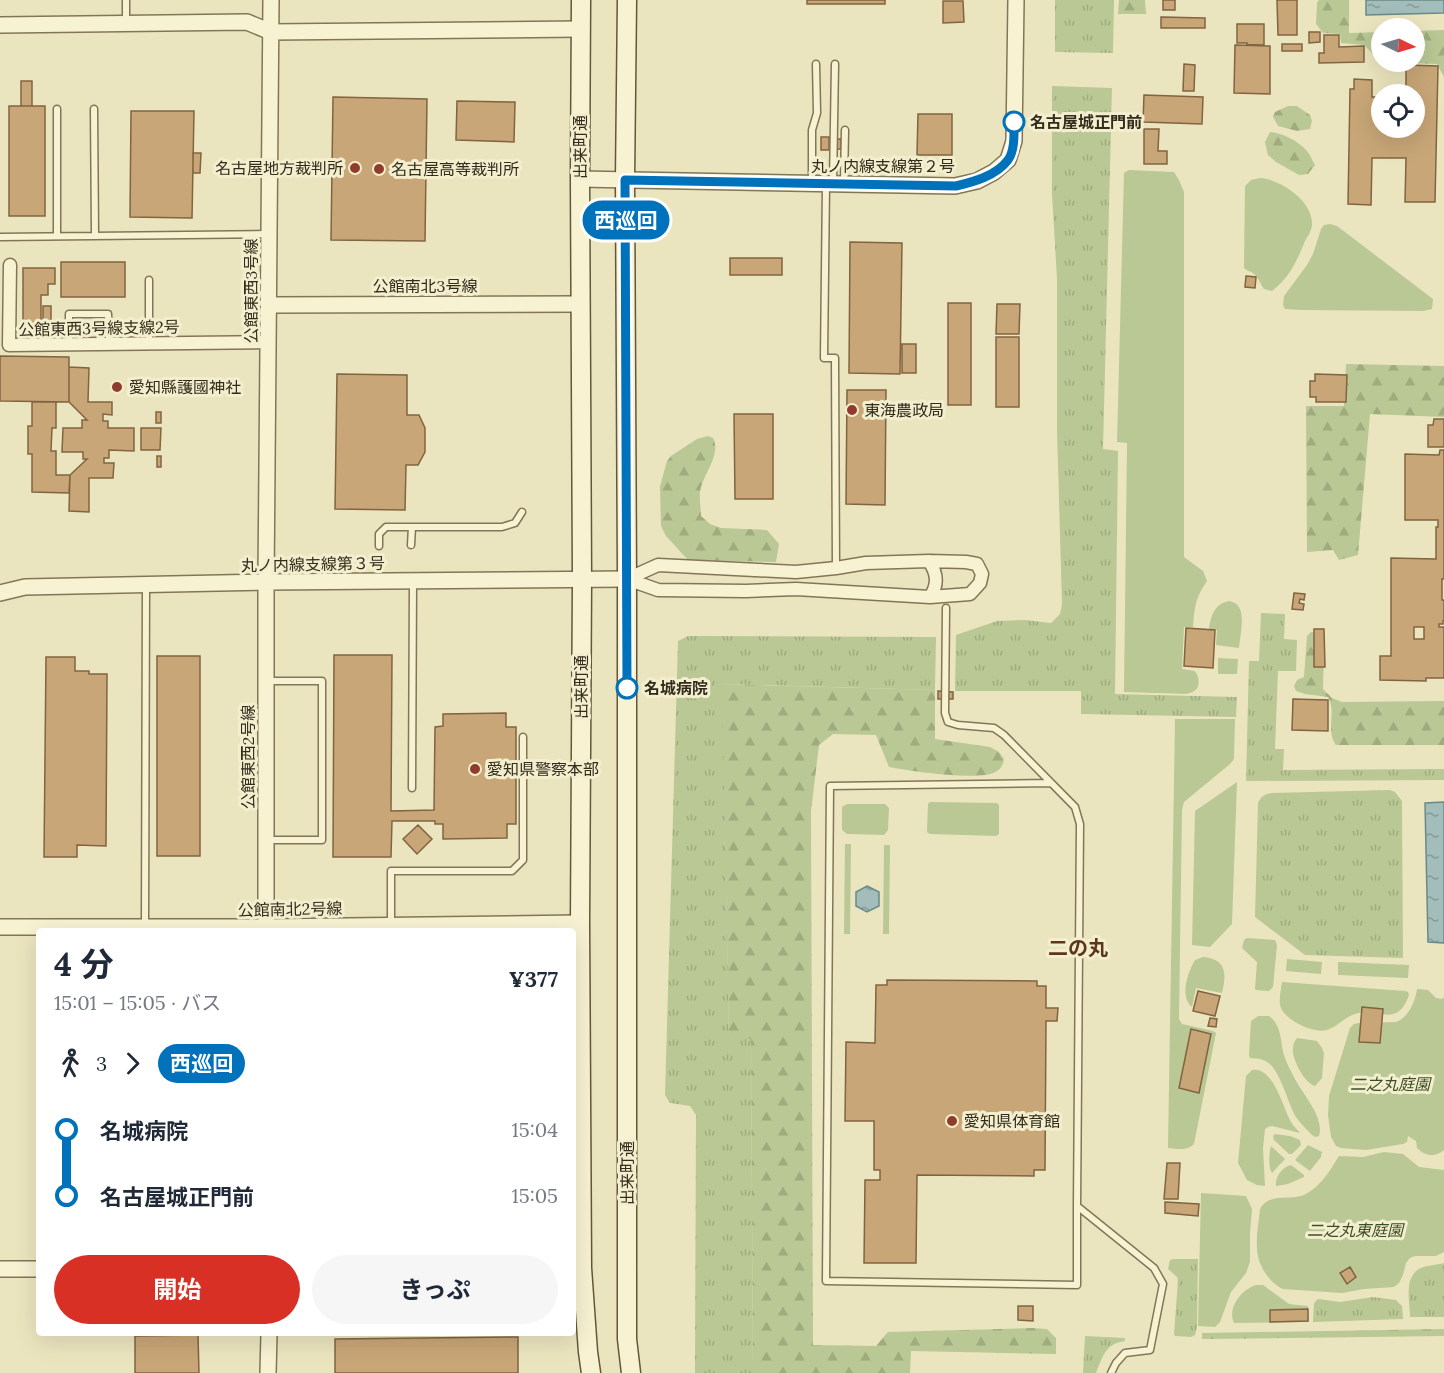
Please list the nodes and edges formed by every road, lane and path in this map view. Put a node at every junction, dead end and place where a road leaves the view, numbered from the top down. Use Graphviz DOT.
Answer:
graph roads {
  1 [pos="126,0"];
  2 [pos="271,0"];
  3 [pos="581,0"];
  4 [pos="627,0"];
  5 [pos="1016,0"];
  6 [pos="126,23"];
  7 [pos="0,25"];
  8 [pos="581,29"];
  9 [pos="271,32"];
  10 [pos="816,64"];
  11 [pos="835,64"];
  12 [pos="57,109"];
  13 [pos="94,109"];
  14 [pos="845,130"];
  15 [pos="580,179"];
  16 [pos="625,180"];
  17 [pos="829,184"];
  18 [pos="269,234"];
  19 [pos="57,236"];
  20 [pos="95,236"];
  21 [pos="0,237"];
  22 [pos="10,265"];
  23 [pos="149,280"];
  24 [pos="580,304"];
  25 [pos="269,305"];
  26 [pos="269,342"];
  27 [pos="69,344"];
  28 [pos="109,344"];
  29 [pos="149,344"];
  30 [pos="522,512"];
  31 [pos="412,527"];
  32 [pos="411,545"];
  33 [pos="379,546"];
  34 [pos="929,561"];
  35 [pos="836,568"];
  36 [pos="627,579"];
  37 [pos="582,580"];
  38 [pos="412,581"];
  39 [pos="267,582"];
  40 [pos="146,585"];
  41 [pos="0,592"];
  42 [pos="930,597"];
  43 [pos="946,608"];
  44 [pos="267,681"];
  45 [pos="523,737"];
  46 [pos="1051,783"];
  47 [pos="412,788"];
  48 [pos="266,840"];
  49 [pos="580,923"];
  50 [pos="391,926"];
  51 [pos="0,927"];
  52 [pos="145,927"];
  53 [pos="53,928"];
  54 [pos="136,928"];
  55 [pos="206,928"];
  56 [pos="266,928"];
  57 [pos="308,928"];
  58 [pos="577,1110"];
  59 [pos="1077,1206"];
  60 [pos="578,1268"];
  61 [pos="0,1269"];
  62 [pos="36,1269"];
  63 [pos="269,1336"];
  64 [pos="268,1373"];
  65 [pos="591,1373"];
  66 [pos="631,1373"];
  67 [pos="1111,1373"];
  1 -- 6 [label="lane"];
  2 -- 9 [label="street, 公館東西3号線"];
  3 -- 8 [label="main road, 出来町通"];
  4 -- 16 [label="main road, 出来町通"];
  5 -- 17 [label="street, 丸ノ内線支線第２号"];
  6 -- 7 [label="street"];
  6 -- 9 [label="street"];
  8 -- 9 [label="street"];
  8 -- 15 [label="main road, 出来町通"];
  9 -- 18 [label="street, 公館東西3号線"];
  10 -- 17 [label="lane"];
  11 -- 17 [label="lane"];
  12 -- 19 [label="lane"];
  13 -- 20 [label="lane"];
  14 -- 17 [label="lane"];
  15 -- 16 [label="street, 丸ノ内線支線第２号"];
  15 -- 24 [label="main road, 出来町通"];
  16 -- 17 [label="street, 丸ノ内線支線第２号"];
  16 -- 36 [label="main road, 出来町通"];
  17 -- 35 [label="lane"];
  18 -- 20 [label="lane"];
  18 -- 25 [label="street, 公館東西3号線"];
  19 -- 20 [label="lane"];
  19 -- 21 [label="lane"];
  22 -- 27 [label="street, 公館東西3号線支線2号"];
  23 -- 29 [label="lane"];
  24 -- 25 [label="street, 公館南北3号線"];
  24 -- 37 [label="main road, 出来町通"];
  25 -- 26 [label="street, 公館東西3号線"];
  26 -- 29 [label="street, 公館東西3号線支線2号"];
  26 -- 39 [label="street, 公館東西3号線"];
  27 -- 28 [label="street, 公館東西3号線支線2号"];
  27 -- 28 [label="lane"];
  28 -- 29 [label="street, 公館東西3号線支線2号"];
  30 -- 31 [label="lane"];
  31 -- 32 [label="lane"];
  31 -- 33 [label="lane"];
  34 -- 35 [label="street"];
  34 -- 42 [label="street"];
  34 -- 42 [label="street"];
  35 -- 36 [label="street"];
  36 -- 37 [label="street, 丸ノ内線支線第３号"];
  36 -- 42 [label="street"];
  36 -- 66 [label="main road, 出来町通"];
  37 -- 38 [label="street, 丸ノ内線支線第３号"];
  37 -- 49 [label="main road, 出来町通"];
  38 -- 39 [label="street, 丸ノ内線支線第３号"];
  38 -- 47 [label="lane"];
  39 -- 40 [label="street, 丸ノ内線支線第３号"];
  39 -- 44 [label="street, 公館東西2号線"];
  40 -- 41 [label="street, 丸ノ内線支線第３号"];
  40 -- 52 [label="lane"];
  43 -- 46 [label="lane"];
  44 -- 48 [label="street, 公館東西2号線"];
  44 -- 48 [label="lane"];
  45 -- 50 [label="lane"];
  46 -- 59 [label="lane"];
  46 -- 59 [label="lane"];
  48 -- 56 [label="street, 公館東西2号線"];
  49 -- 50 [label="street, 公館南北2号線"];
  49 -- 58 [label="main road, 出来町通"];
  50 -- 57 [label="street, 公館南北2号線"];
  51 -- 53 [label="street, 公館南北2号線"];
  52 -- 54 [label="street, 公館南北2号線"];
  52 -- 55 [label="street, 公館南北2号線"];
  58 -- 60 [label="main road, 出来町通"];
  59 -- 67 [label="lane"];
  60 -- 65 [label="main road, 出来町通"];
  61 -- 62 [label="street"];
  63 -- 64 [label="street"];
}
